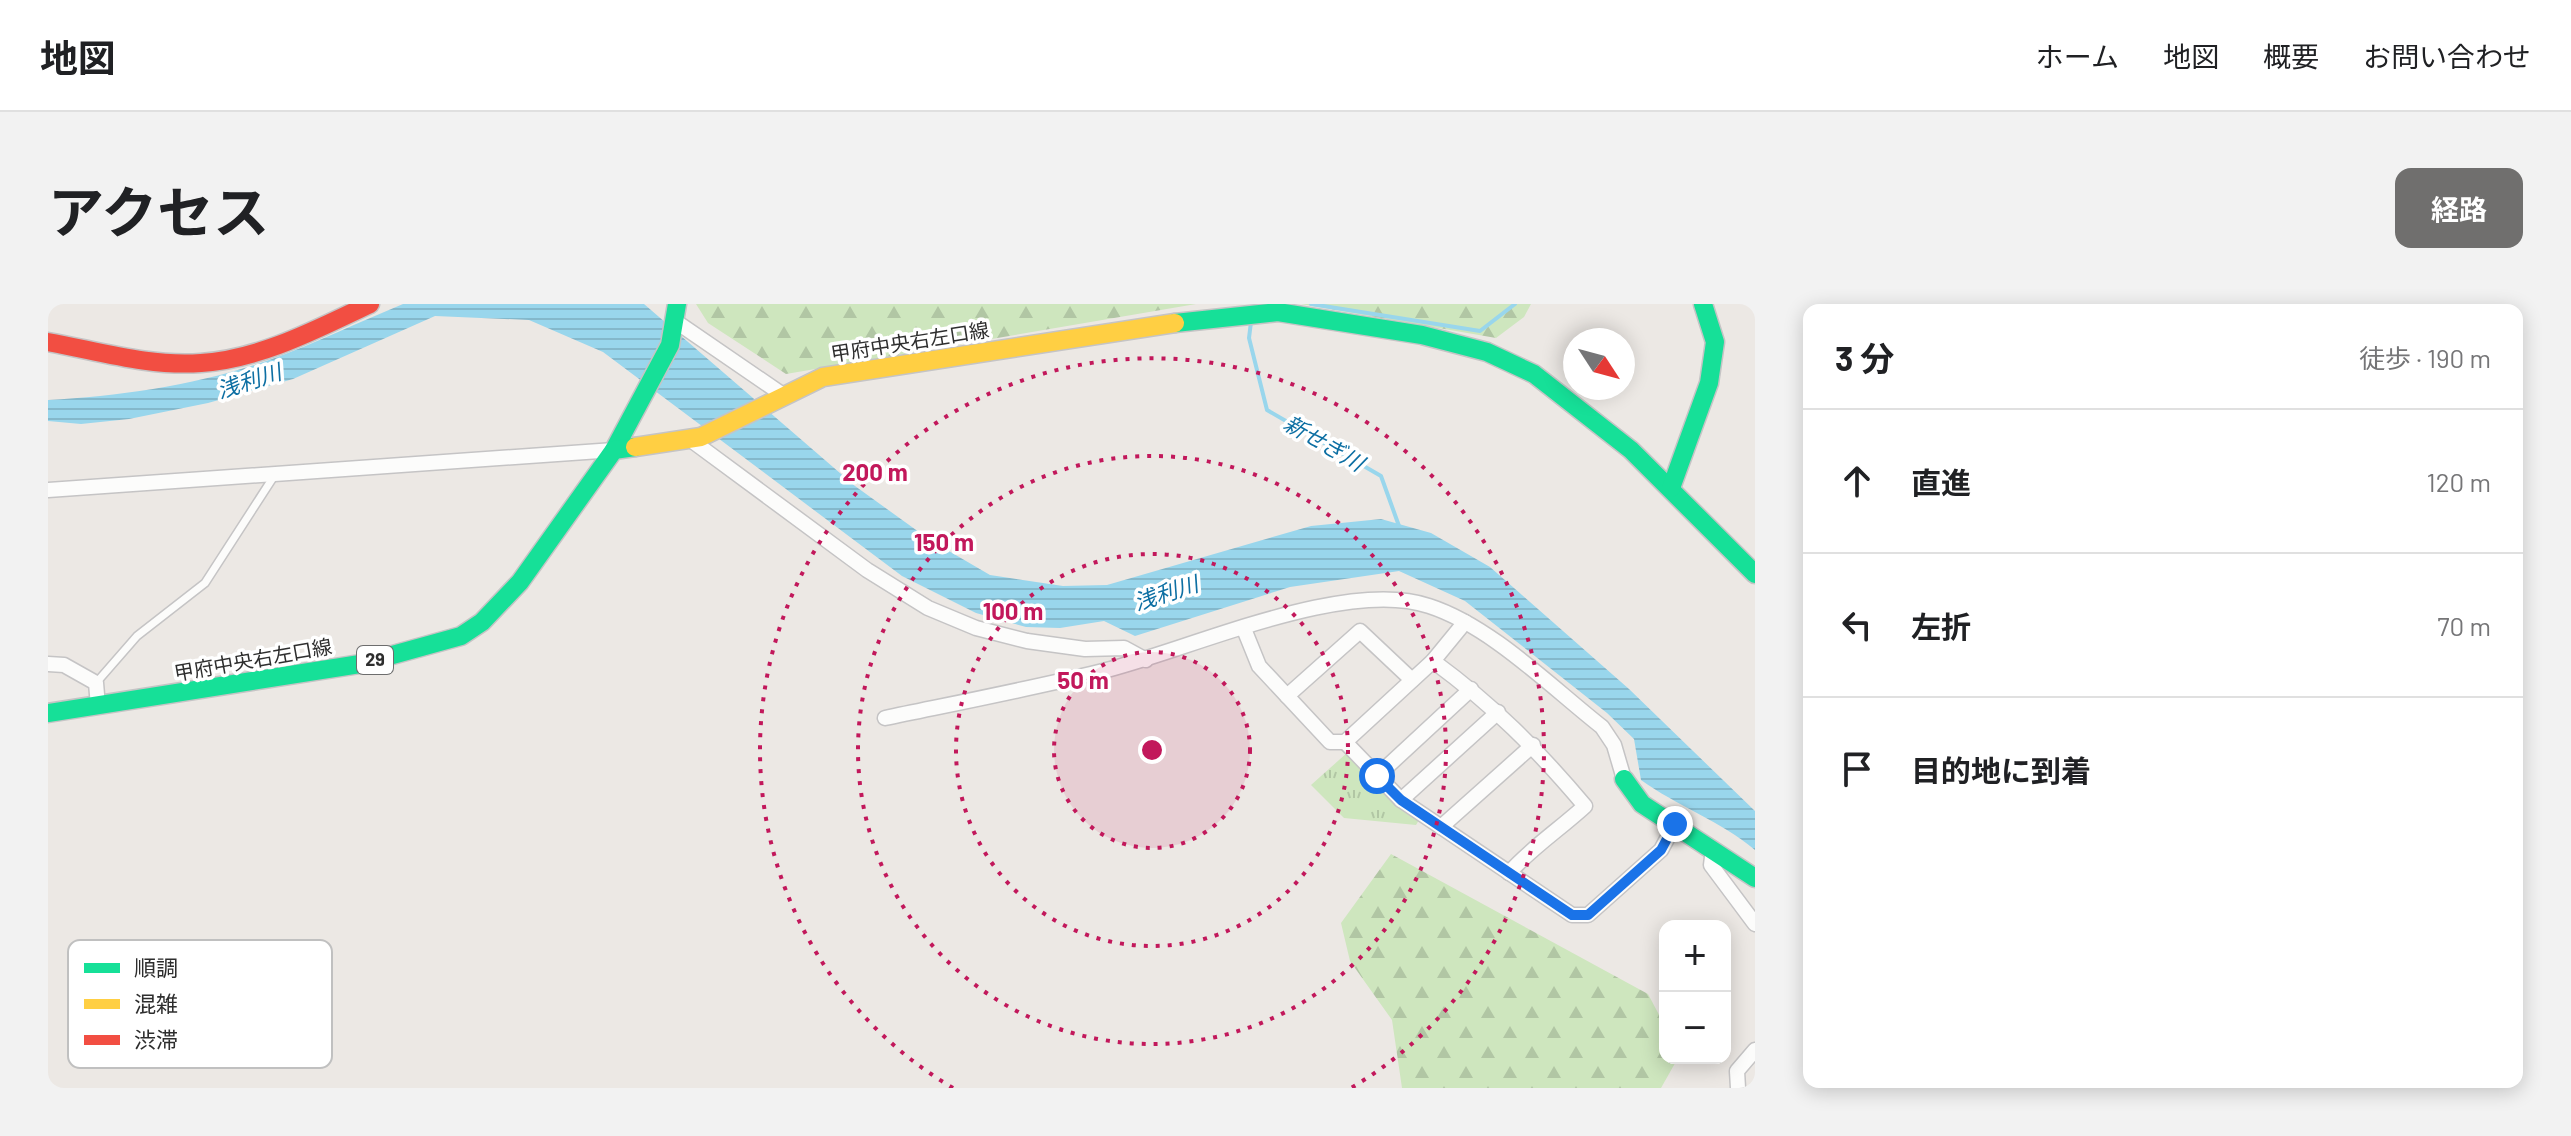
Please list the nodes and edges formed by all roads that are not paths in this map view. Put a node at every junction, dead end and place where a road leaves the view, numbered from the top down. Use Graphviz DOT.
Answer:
graph roads {
  1 [pos="370,304"];
  2 [pos="664,304"];
  3 [pos="1703,304"];
  4 [pos="678,314"];
  5 [pos="48,342"];
  6 [pos="778,399"];
  7 [pos="696,438"];
  8 [pos="614,450"];
  9 [pos="277,472"];
  10 [pos="1671,488"];
  11 [pos="48,490"];
  12 [pos="1755,574"];
  13 [pos="1465,622"];
  14 [pos="1244,629"];
  15 [pos="1146,660"];
  16 [pos="1433,661"];
  17 [pos="48,664"];
  18 [pos="1412,680"];
  19 [pos="96,683"];
  20 [pos="1471,689"];
  21 [pos="1287,696"];
  22 [pos="98,706"];
  23 [pos="1498,712"];
  24 [pos="48,713"];
  25 [pos="885,718"];
  26 [pos="1345,742"];
  27 [pos="1533,745"];
  28 [pos="1377,776"];
  29 [pos="1624,779"];
  30 [pos="1401,800"];
  31 [pos="1675,824"];
  32 [pos="1441,827"];
  33 [pos="1713,849"];
  34 [pos="1509,873"];
  35 [pos="1755,878"];
  36 [pos="1755,924"];
  37 [pos="1755,1050"];
  38 [pos="1738,1088"];
  1 -- 5 [label="main road"];
  2 -- 4 [label="main road"];
  3 -- 10 [label="main road"];
  4 -- 6 [label="street"];
  4 -- 8 [label="main road"];
  6 -- 7 [label="main road, 甲府中央右左口線"];
  6 -- 10 [label="main road, 甲府中央右左口線"];
  7 -- 8 [label="main road, 甲府中央右左口線"];
  7 -- 15 [label="street"];
  8 -- 9 [label="street"];
  8 -- 22 [label="main road, 甲府中央右左口線 / 29"];
  9 -- 11 [label="street"];
  9 -- 19 [label="lane"];
  10 -- 12 [label="main road, 甲府中央右左口線"];
  13 -- 14 [label="street"];
  13 -- 16 [label="street"];
  13 -- 29 [label="street"];
  14 -- 15 [label="street"];
  14 -- 21 [label="street"];
  15 -- 25 [label="street"];
  16 -- 18 [label="street"];
  16 -- 20 [label="street"];
  17 -- 19 [label="street"];
  18 -- 21 [label="street"];
  18 -- 26 [label="street"];
  19 -- 22 [label="street"];
  20 -- 23 [label="street"];
  20 -- 28 [label="street"];
  21 -- 26 [label="street"];
  22 -- 24 [label="main road, 甲府中央右左口線 / 29"];
  23 -- 27 [label="street"];
  23 -- 30 [label="street"];
  26 -- 28 [label="street"];
  27 -- 32 [label="street"];
  27 -- 34 [label="street"];
  28 -- 30 [label="street"];
  29 -- 31 [label="main road"];
  30 -- 32 [label="street"];
  31 -- 33 [label="main road"];
  31 -- 34 [label="street"];
  32 -- 34 [label="street"];
  33 -- 35 [label="main road"];
  33 -- 36 [label="street"];
  37 -- 38 [label="street"];
}
